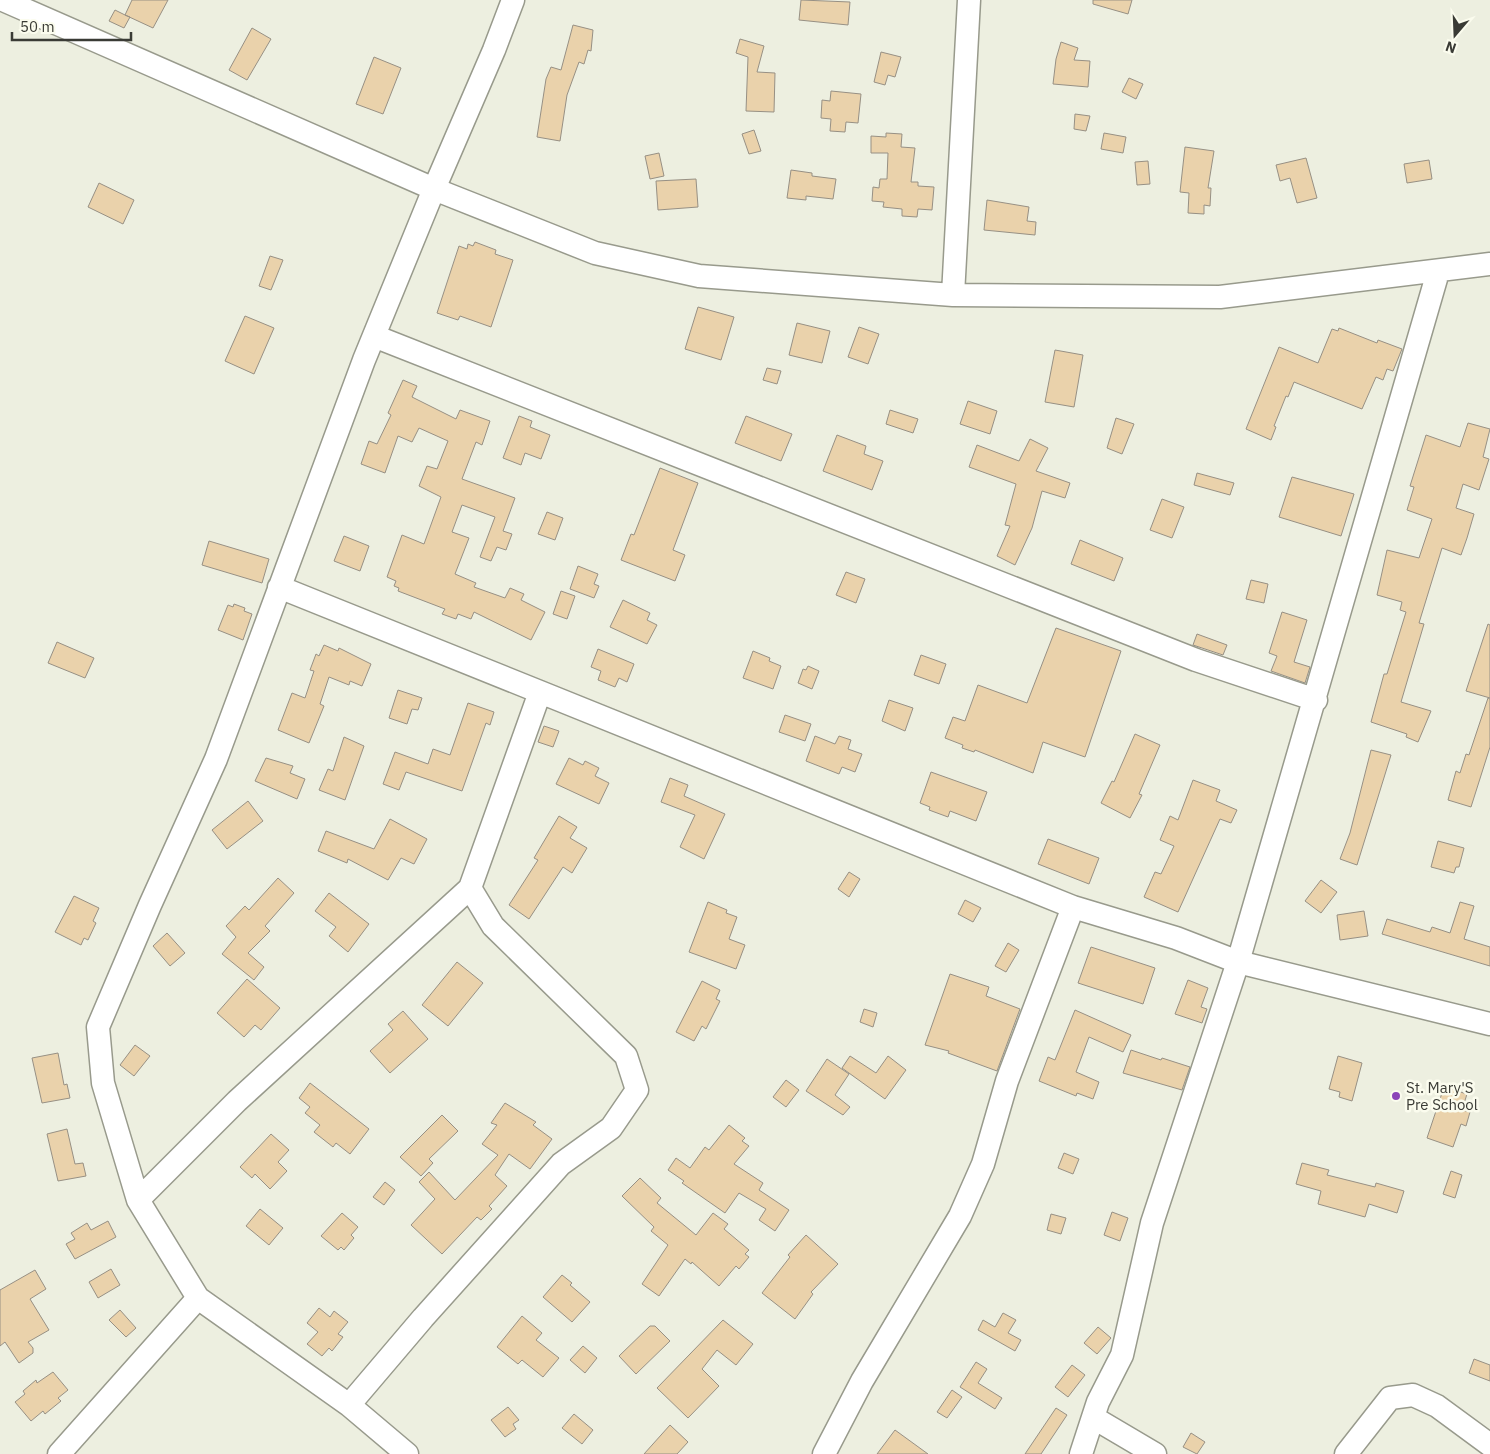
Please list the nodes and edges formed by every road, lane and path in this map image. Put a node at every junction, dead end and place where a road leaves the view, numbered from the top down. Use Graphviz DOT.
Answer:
graph roads {
  1 [pos="3,0"];
  2 [pos="513,0"];
  3 [pos="969,0"];
  4 [pos="434,189"];
  5 [pos="1490,264"];
  6 [pos="1438,272"];
  7 [pos="953,295"];
  8 [pos="374,336"];
  9 [pos="280,587"];
  10 [pos="540,692"];
  11 [pos="1316,700"];
  12 [pos="470,888"];
  13 [pos="1073,907"];
  14 [pos="1238,962"];
  15 [pos="1490,1024"];
  16 [pos="138,1200"];
  17 [pos="198,1298"];
  18 [pos="350,1405"];
  19 [pos="1094,1418"];
  20 [pos="1490,1445"];
  21 [pos="59,1454"];
  22 [pos="407,1454"];
  23 [pos="824,1454"];
  24 [pos="1081,1454"];
  25 [pos="1155,1454"];
  26 [pos="1346,1454"];
  1 -- 4 [label="street"];
  2 -- 4 [label="street"];
  3 -- 7 [label="street"];
  4 -- 7 [label="street"];
  4 -- 8 [label="street"];
  5 -- 6 [label="street"];
  6 -- 7 [label="street"];
  6 -- 11 [label="street"];
  8 -- 9 [label="street"];
  8 -- 11 [label="street"];
  9 -- 10 [label="street"];
  9 -- 16 [label="street"];
  10 -- 12 [label="street"];
  10 -- 13 [label="street"];
  11 -- 14 [label="street"];
  12 -- 16 [label="street"];
  12 -- 18 [label="street"];
  13 -- 14 [label="street"];
  13 -- 23 [label="street"];
  14 -- 15 [label="street"];
  14 -- 19 [label="street"];
  16 -- 17 [label="street"];
  17 -- 18 [label="street"];
  17 -- 21 [label="street"];
  18 -- 22 [label="street"];
  19 -- 24 [label="street"];
  19 -- 25 [label="street"];
  20 -- 26 [label="street"];
}
